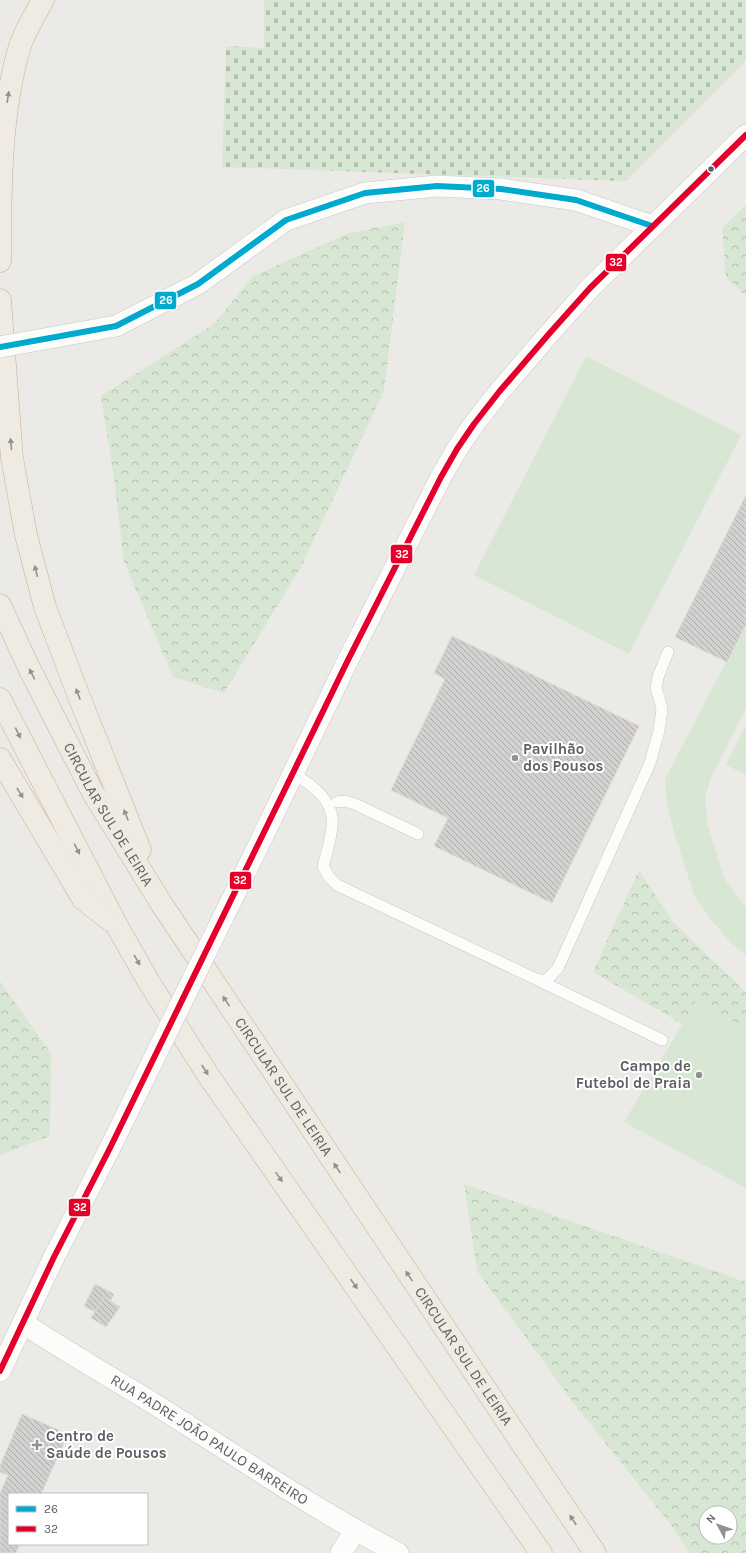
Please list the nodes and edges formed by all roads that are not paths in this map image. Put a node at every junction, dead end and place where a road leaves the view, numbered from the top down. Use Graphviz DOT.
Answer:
graph roads {
  1 [pos="43,0"];
  2 [pos="746,135"];
  3 [pos="652,226"];
  4 [pos="0,261"];
  5 [pos="0,300"];
  6 [pos="0,347"];
  7 [pos="0,605"];
  8 [pos="668,652"];
  9 [pos="0,699"];
  10 [pos="0,759"];
  11 [pos="293,774"];
  12 [pos="337,802"];
  13 [pos="418,834"];
  14 [pos="161,903"];
  15 [pos="117,926"];
  16 [pos="538,980"];
  17 [pos="662,1040"];
  18 [pos="23,1323"];
  19 [pos="0,1371"];
  20 [pos="355,1531"];
  21 [pos="341,1553"];
  22 [pos="398,1553"];
  23 [pos="541,1553"];
  24 [pos="594,1553"];
  4 -- 1 [label="highway, one-way"];
  2 -- 3 [label="street"];
  3 -- 6 [label="street, bridge"];
  3 -- 11 [label="street"];
  14 -- 5 [label="highway, one-way"];
  14 -- 7 [label="highway, CIRCULAR SUL DE LEIRIA, one-way"];
  8 -- 16 [label="lane"];
  9 -- 15 [label="highway, one-way"];
  10 -- 15 [label="highway, one-way"];
  11 -- 16 [label="lane"];
  11 -- 18 [label="street, bridge"];
  12 -- 13 [label="lane"];
  24 -- 14 [label="highway, CIRCULAR SUL DE LEIRIA, one-way"];
  15 -- 23 [label="highway, one-way"];
  16 -- 17 [label="lane"];
  18 -- 19 [label="street"];
  18 -- 20 [label="street, RUA PADRE JOÃO PAULO BARREIRO"];
  20 -- 21 [label="street"];
  20 -- 22 [label="street, RUA PADRE JOÃO PAULO BARREIRO"];
}
